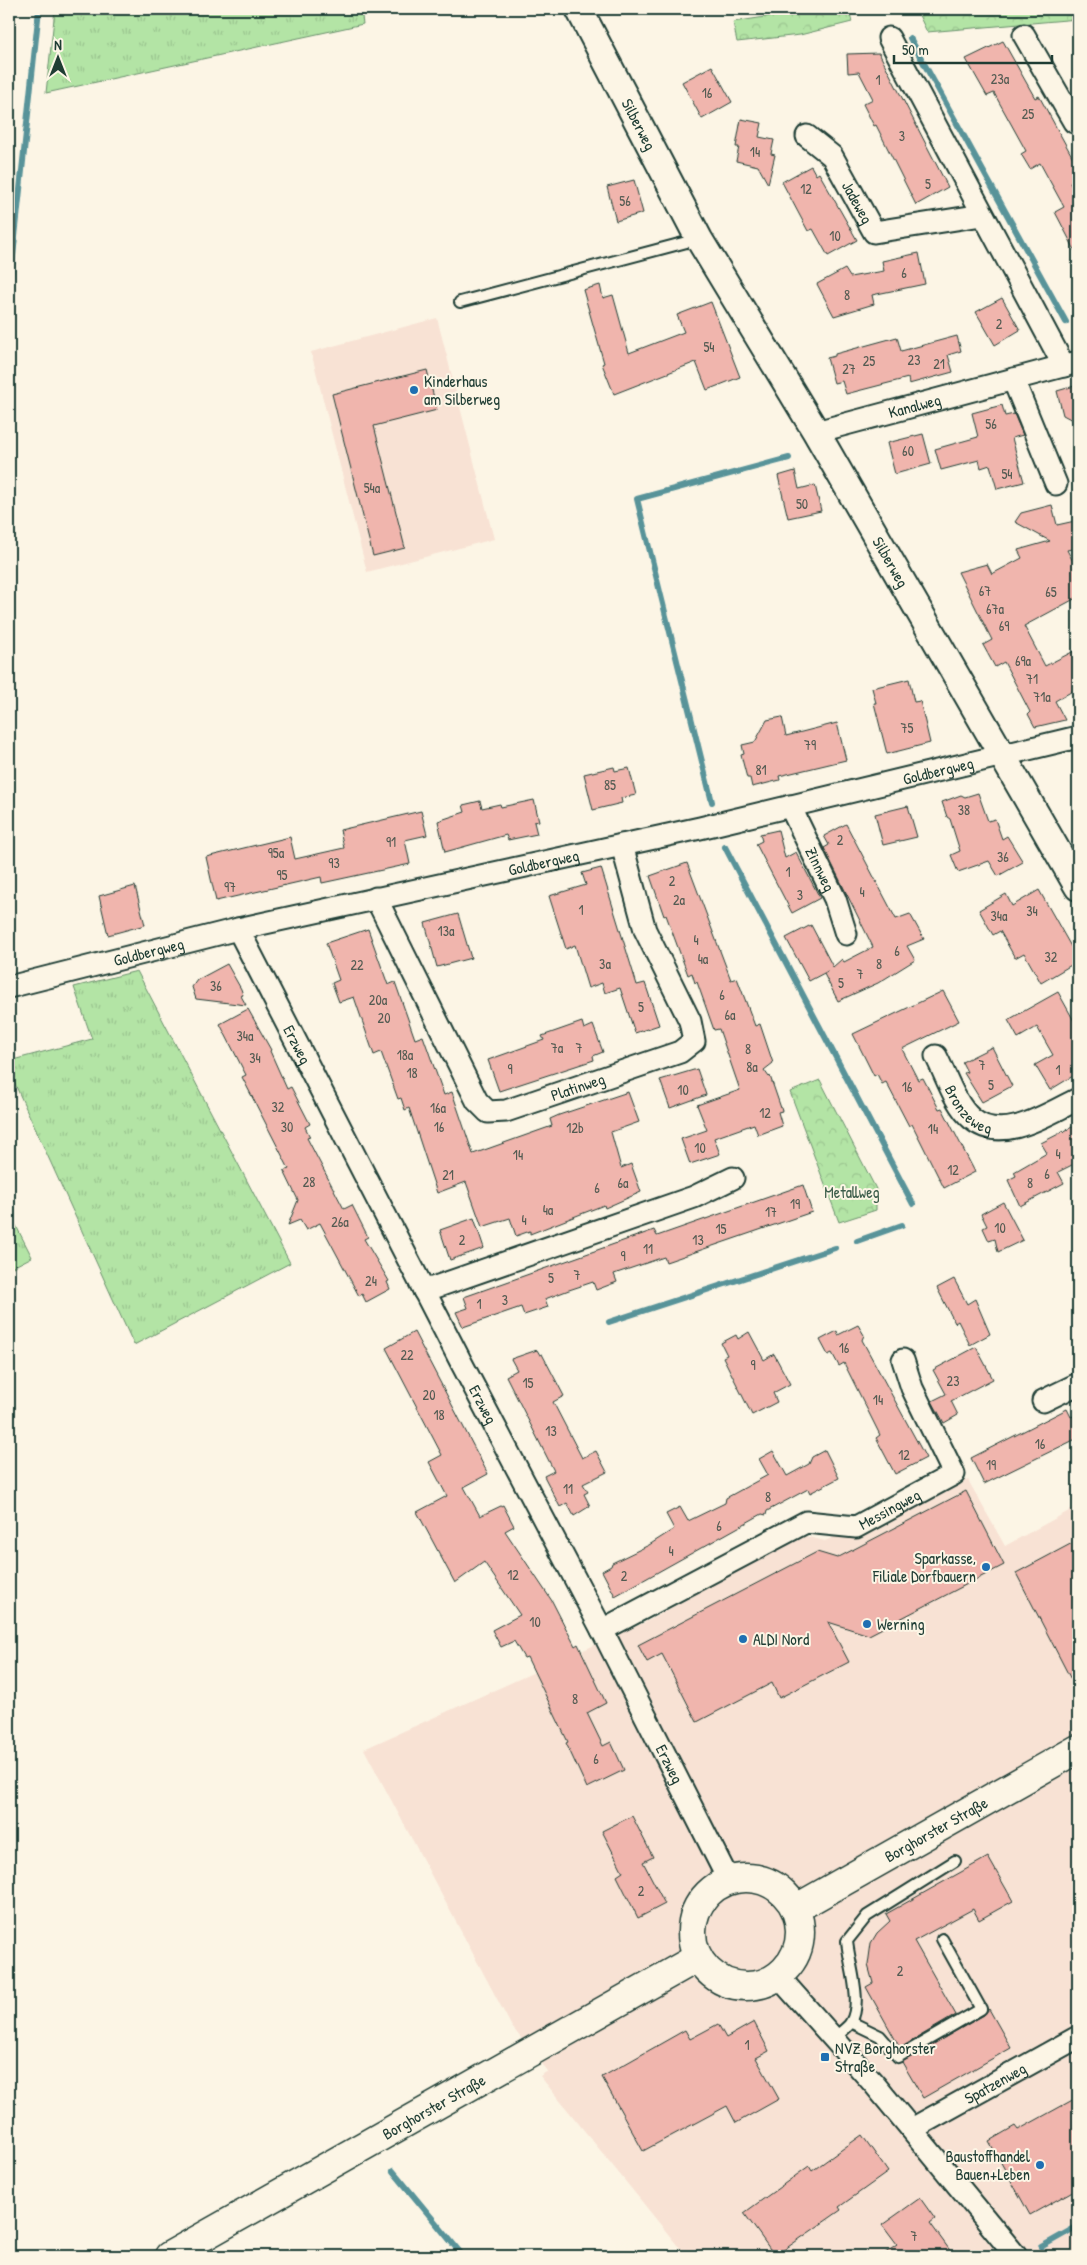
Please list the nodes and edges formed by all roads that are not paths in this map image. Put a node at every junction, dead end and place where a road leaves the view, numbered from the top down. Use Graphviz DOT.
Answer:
graph roads {
  1 [pos="579,9"];
  2 [pos="1024,35"];
  3 [pos="889,38"];
  4 [pos="1077,123"];
  5 [pos="808,136"];
  6 [pos="982,215"];
  7 [pos="699,239"];
  8 [pos="460,302"];
  9 [pos="1071,364"];
  10 [pos="1014,379"];
  11 [pos="816,432"];
  12 [pos="1056,484"];
  13 [pos="1078,737"];
  14 [pos="1003,754"];
  15 [pos="790,806"];
  16 [pos="622,845"];
  17 [pos="1078,887"];
  18 [pos="376,898"];
  19 [pos="238,929"];
  20 [pos="846,934"];
  21 [pos="9,987"];
  22 [pos="936,1056"];
  23 [pos="1078,1099"];
  24 [pos="732,1178"];
  25 [pos="424,1291"];
  26 [pos="903,1360"];
  27 [pos="1078,1384"];
  28 [pos="1043,1401"];
  29 [pos="602,1630"];
  30 [pos="1078,1749"];
  31 [pos="955,1861"];
  32 [pos="729,1881"];
  33 [pos="794,1908"];
  34 [pos="942,1939"];
  35 [pos="698,1958"];
  36 [pos="778,1976"];
  37 [pos="851,2022"];
  38 [pos="1078,2037"];
  39 [pos="834,2038"];
  40 [pos="912,2129"];
  41 [pos="169,2256"];
  42 [pos="1016,2256"];
  1 -- 7 [label="street, Silberweg"];
  2 -- 4 [label="street"];
  3 -- 6 [label="street"];
  5 -- 6 [label="street, Jadeweg"];
  6 -- 9 [label="street"];
  7 -- 8 [label="lane"];
  7 -- 11 [label="street, Silberweg"];
  9 -- 10 [label="street, Kanalweg"];
  10 -- 11 [label="street, Kanalweg"];
  10 -- 12 [label="street"];
  11 -- 14 [label="street, Silberweg"];
  13 -- 14 [label="street, Goldbergweg"];
  14 -- 15 [label="street, Goldbergweg"];
  14 -- 17 [label="street, Silberweg"];
  15 -- 16 [label="street, Goldbergweg"];
  15 -- 20 [label="street, Zinnweg"];
  16 -- 18 [label="street, Goldbergweg"];
  16 -- 18 [label="street, Platinweg"];
  18 -- 19 [label="street, Goldbergweg"];
  19 -- 21 [label="street, Goldbergweg"];
  19 -- 25 [label="street, Erzweg"];
  22 -- 23 [label="street, Bronzeweg"];
  24 -- 25 [label="street"];
  25 -- 29 [label="street, Erzweg"];
  26 -- 29 [label="street, Messingweg"];
  27 -- 28 [label="street"];
  29 -- 32 [label="street, Erzweg"];
  30 -- 33 [label="main road, Borghorster Straße"];
  31 -- 37 [label="lane"];
  32 -- 33 [label="main road"];
  32 -- 35 [label="main road"];
  33 -- 36 [label="main road"];
  34 -- 37 [label="lane"];
  35 -- 36 [label="main road"];
  35 -- 41 [label="main road, Borghorster Straße"];
  36 -- 39 [label="street"];
  37 -- 39 [label="lane"];
  38 -- 40 [label="street, Spatzenweg"];
  39 -- 40 [label="street"];
  40 -- 42 [label="street"];
}
